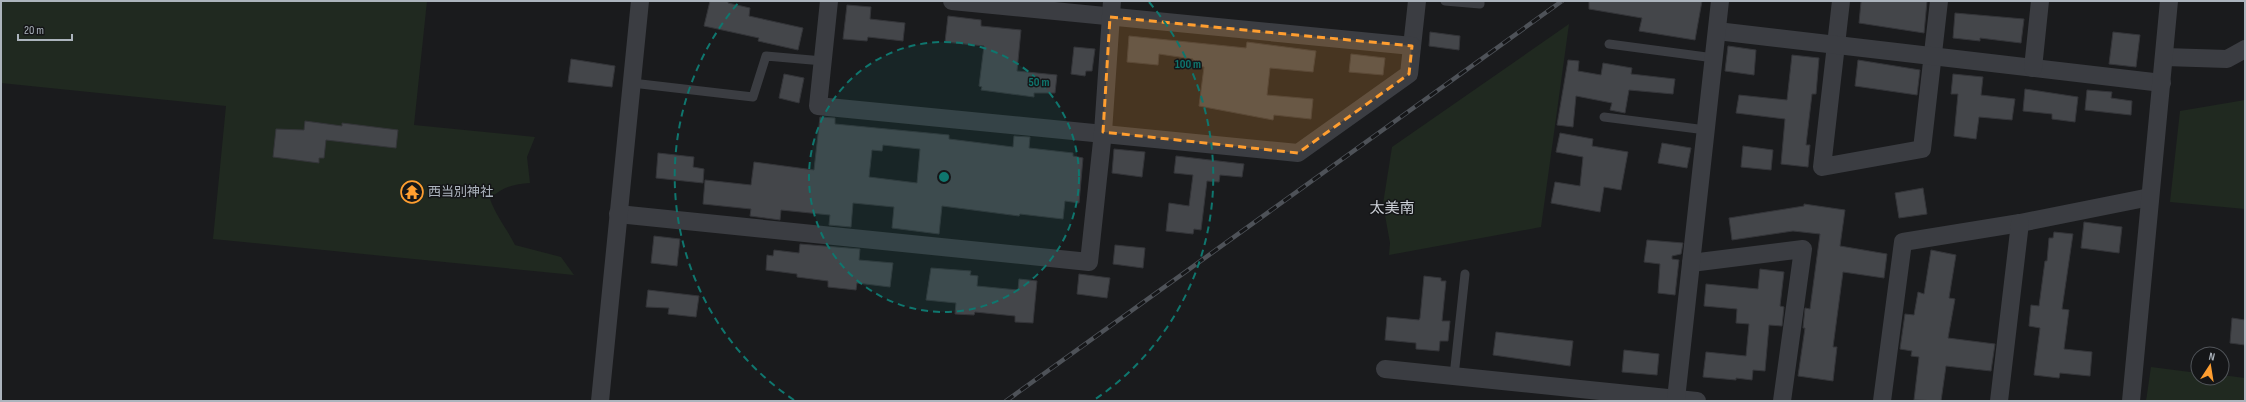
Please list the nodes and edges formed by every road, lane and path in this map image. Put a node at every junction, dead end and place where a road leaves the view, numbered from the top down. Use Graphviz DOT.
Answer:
graph roads {
  1 [pos="640,1"];
  2 [pos="829,1"];
  3 [pos="952,1"];
  4 [pos="1417,1"];
  5 [pos="1445,1"];
  6 [pos="1480,1"];
  7 [pos="1720,1"];
  8 [pos="1841,1"];
  9 [pos="1939,1"];
  10 [pos="2040,1"];
  11 [pos="2169,1"];
  12 [pos="1111,9"];
  13 [pos="1717,31"];
  14 [pos="1609,44"];
  15 [pos="1836,45"];
  16 [pos="1412,46"];
  17 [pos="2245,49"];
  18 [pos="1932,57"];
  19 [pos="1714,58"];
  20 [pos="2165,58"];
  21 [pos="823,61"];
  22 [pos="2033,68"];
  23 [pos="632,83"];
  24 [pos="2162,83"];
  25 [pos="1604,117"];
  26 [pos="1706,130"];
  27 [pos="1103,132"];
  28 [pos="2150,197"];
  29 [pos="618,214"];
  30 [pos="2020,223"];
  31 [pos="1691,263"];
  32 [pos="1465,274"];
  33 [pos="1385,369"];
  34 [pos="1454,376"];
  35 [pos="1676,399"];
  36 [pos="600,401"];
  37 [pos="1697,401"];
  38 [pos="1782,401"];
  39 [pos="1882,401"];
  40 [pos="1999,401"];
  41 [pos="2131,401"];
  1 -- 23 [label="street"];
  2 -- 21 [label="street"];
  3 -- 12 [label="street"];
  4 -- 16 [label="street"];
  5 -- 6 [label="lane"];
  7 -- 13 [label="street"];
  8 -- 15 [label="street"];
  9 -- 18 [label="street"];
  10 -- 22 [label="street"];
  11 -- 20 [label="street"];
  12 -- 16 [label="street"];
  12 -- 27 [label="street"];
  13 -- 15 [label="street"];
  13 -- 19 [label="street"];
  14 -- 19 [label="lane"];
  15 -- 18 [label="street"];
  15 -- 18 [label="street"];
  16 -- 27 [label="street"];
  17 -- 20 [label="street"];
  18 -- 22 [label="street"];
  19 -- 26 [label="street"];
  20 -- 24 [label="street"];
  21 -- 23 [label="lane"];
  21 -- 27 [label="street"];
  22 -- 24 [label="street"];
  23 -- 29 [label="street"];
  24 -- 28 [label="street"];
  25 -- 26 [label="lane"];
  26 -- 31 [label="street"];
  27 -- 29 [label="street"];
  28 -- 30 [label="street"];
  28 -- 41 [label="street"];
  29 -- 36 [label="street"];
  30 -- 39 [label="street"];
  30 -- 40 [label="street"];
  31 -- 35 [label="street"];
  31 -- 38 [label="street"];
  32 -- 34 [label="lane"];
  33 -- 34 [label="street"];
  34 -- 35 [label="street"];
  35 -- 37 [label="street"];
}
